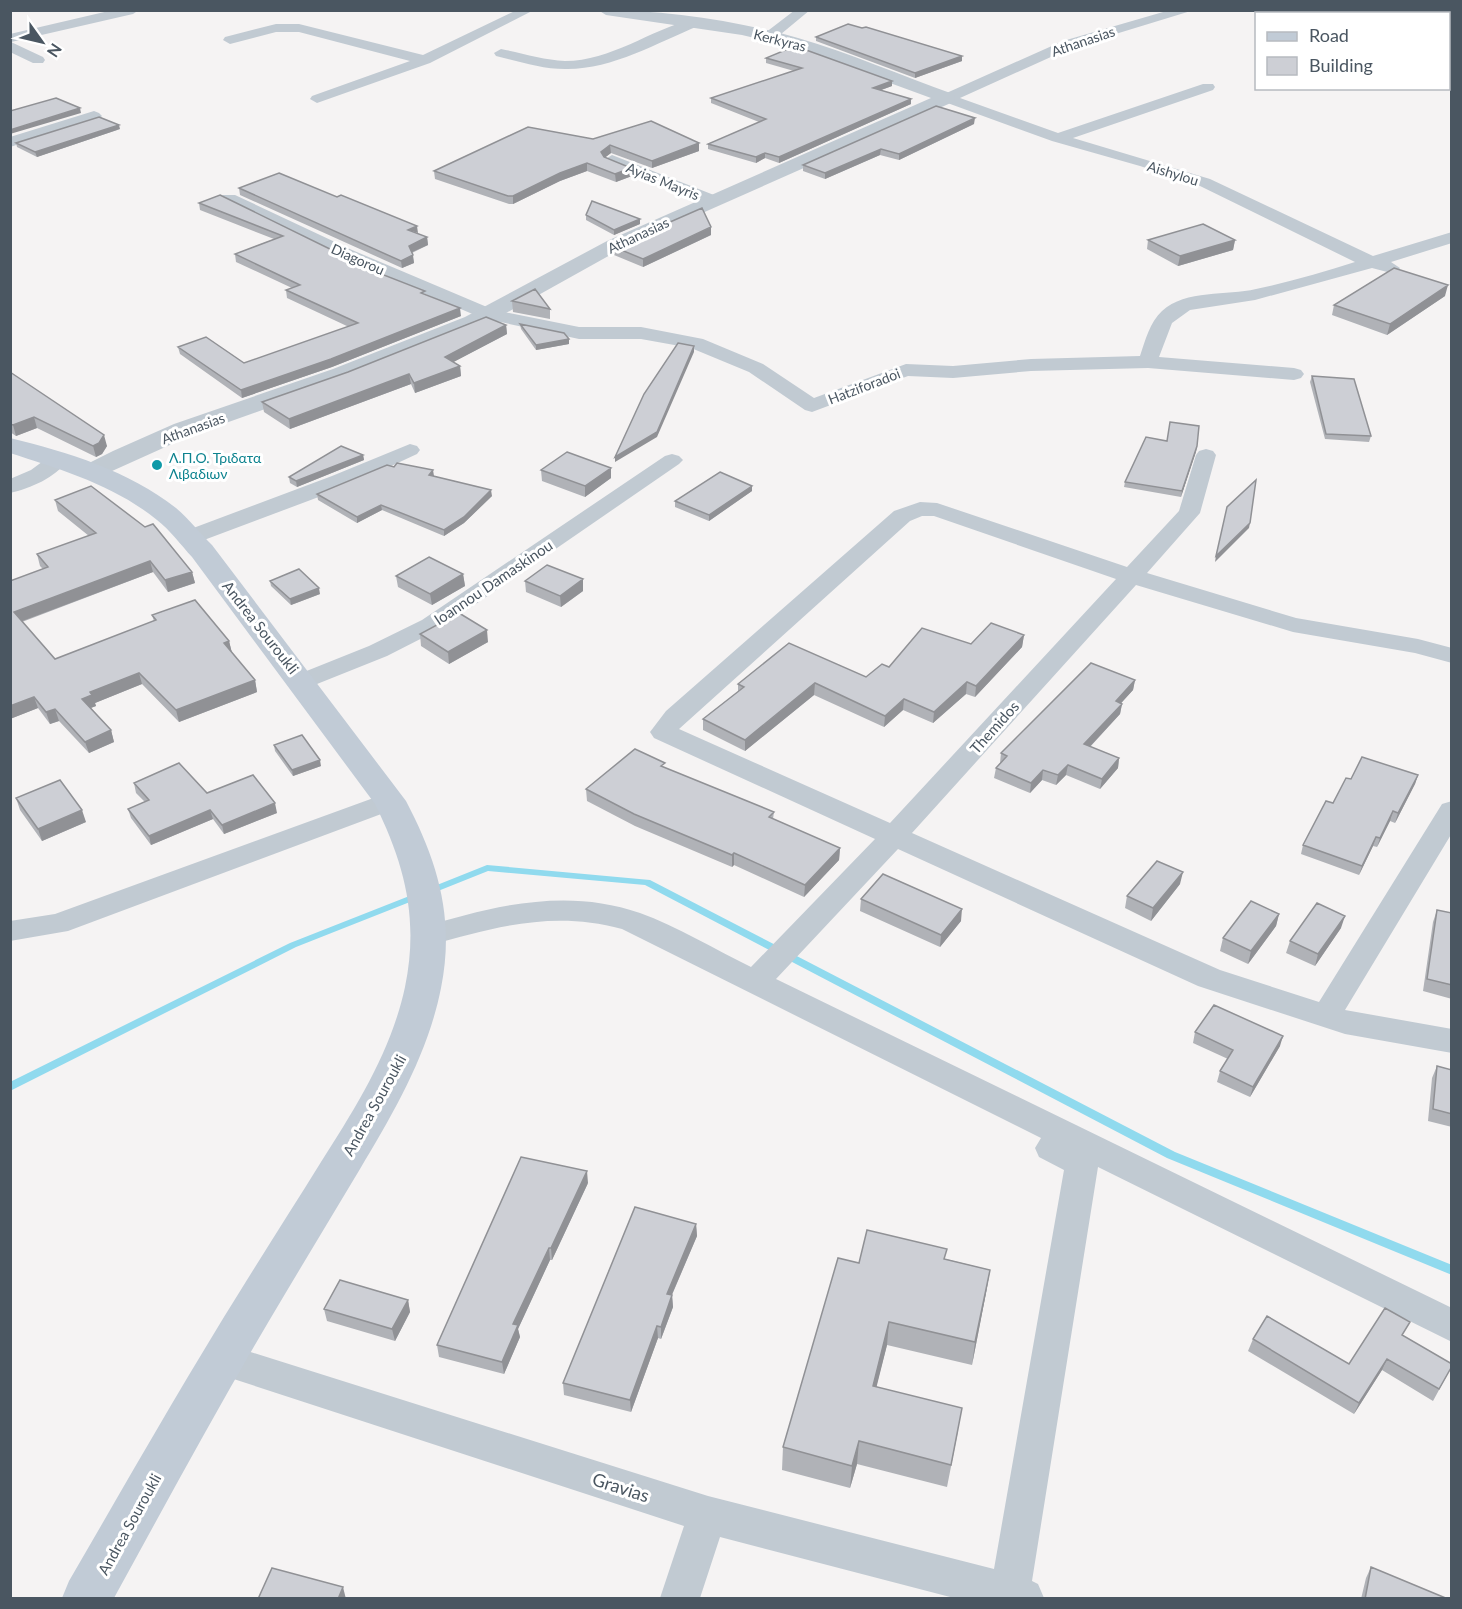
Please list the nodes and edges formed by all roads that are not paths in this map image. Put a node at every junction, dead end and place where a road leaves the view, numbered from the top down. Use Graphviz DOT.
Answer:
graph roads {
  1 [pos="133,10"];
  2 [pos="528,10"];
  3 [pos="804,10"];
  4 [pos="1188,10"];
  5 [pos="612,11"];
  6 [pos="693,23"];
  7 [pos="770,36"];
  8 [pos="10,38"];
  9 [pos="231,40"];
  10 [pos="10,46"];
  11 [pos="501,53"];
  12 [pos="38,60"];
  13 [pos="425,60"];
  14 [pos="1208,87"];
  15 [pos="947,98"];
  16 [pos="317,99"];
  17 [pos="94,116"];
  18 [pos="1057,138"];
  19 [pos="10,142"];
  20 [pos="612,160"];
  21 [pos="229,198"];
  22 [pos="714,201"];
  23 [pos="1452,237"];
  24 [pos="1372,263"];
  25 [pos="1390,268"];
  26 [pos="489,314"];
  27 [pos="1148,362"];
  28 [pos="1294,374"];
  29 [pos="10,445"];
  30 [pos="410,450"];
  31 [pos="1206,454"];
  32 [pos="57,460"];
  33 [pos="672,460"];
  34 [pos="92,471"];
  35 [pos="10,487"];
  36 [pos="188,538"];
  37 [pos="1131,576"];
  38 [pos="1452,656"];
  39 [pos="303,681"];
  40 [pos="390,801"];
  41 [pos="1452,810"];
  42 [pos="894,836"];
  43 [pos="427,906"];
  44 [pos="10,931"];
  45 [pos="761,975"];
  46 [pos="1326,1016"];
  47 [pos="1452,1041"];
  48 [pos="854,1048"];
  49 [pos="1452,1326"];
  50 [pos="222,1359"];
  51 [pos="708,1515"];
  52 [pos="1017,1596"];
  53 [pos="87,1599"];
  54 [pos="680,1599"];
  1 -- 8 [label="street"];
  2 -- 13 [label="street"];
  3 -- 7 [label="street"];
  4 -- 15 [label="street, Athanasias"];
  5 -- 6 [label="street, Kerkyras"];
  6 -- 7 [label="street, Kerkyras"];
  6 -- 11 [label="street"];
  7 -- 15 [label="street, Kerkyras"];
  9 -- 13 [label="street"];
  10 -- 12 [label="street"];
  13 -- 16 [label="street"];
  14 -- 18 [label="street"];
  15 -- 18 [label="street, Aishylou"];
  15 -- 22 [label="street, Athanasias"];
  17 -- 19 [label="street"];
  18 -- 24 [label="street, Aishylou"];
  20 -- 22 [label="street, Ayias Mayris"];
  21 -- 26 [label="street, Diagorou"];
  22 -- 26 [label="street, Athanasias"];
  23 -- 24 [label="street"];
  24 -- 25 [label="street, Aishylou"];
  24 -- 27 [label="street"];
  26 -- 27 [label="street, Hatziforadoi"];
  26 -- 34 [label="street, Athanasias"];
  27 -- 28 [label="street, Hatziforadoi"];
  29 -- 32 [label="main road, Andrea Souroukli"];
  30 -- 36 [label="street"];
  31 -- 37 [label="street, Themidos"];
  32 -- 34 [label="main road, Andrea Souroukli"];
  32 -- 35 [label="street"];
  33 -- 39 [label="street, Ioannou Damaskinou"];
  34 -- 36 [label="main road, Andrea Souroukli"];
  36 -- 39 [label="main road, Andrea Souroukli"];
  37 -- 38 [label="street"];
  37 -- 42 [label="street, Themidos"];
  37 -- 42 [label="street"];
  39 -- 40 [label="main road, Andrea Souroukli"];
  40 -- 43 [label="main road, Andrea Souroukli"];
  40 -- 44 [label="street"];
  41 -- 46 [label="street"];
  42 -- 45 [label="street, Themidos"];
  42 -- 46 [label="street"];
  43 -- 45 [label="street"];
  43 -- 50 [label="main road, Andrea Souroukli"];
  45 -- 49 [label="street"];
  46 -- 47 [label="street"];
  48 -- 52 [label="street"];
  50 -- 51 [label="street, Gravias"];
  50 -- 53 [label="main road, Andrea Souroukli"];
  51 -- 52 [label="street, Gravias"];
  51 -- 54 [label="street"];
}
